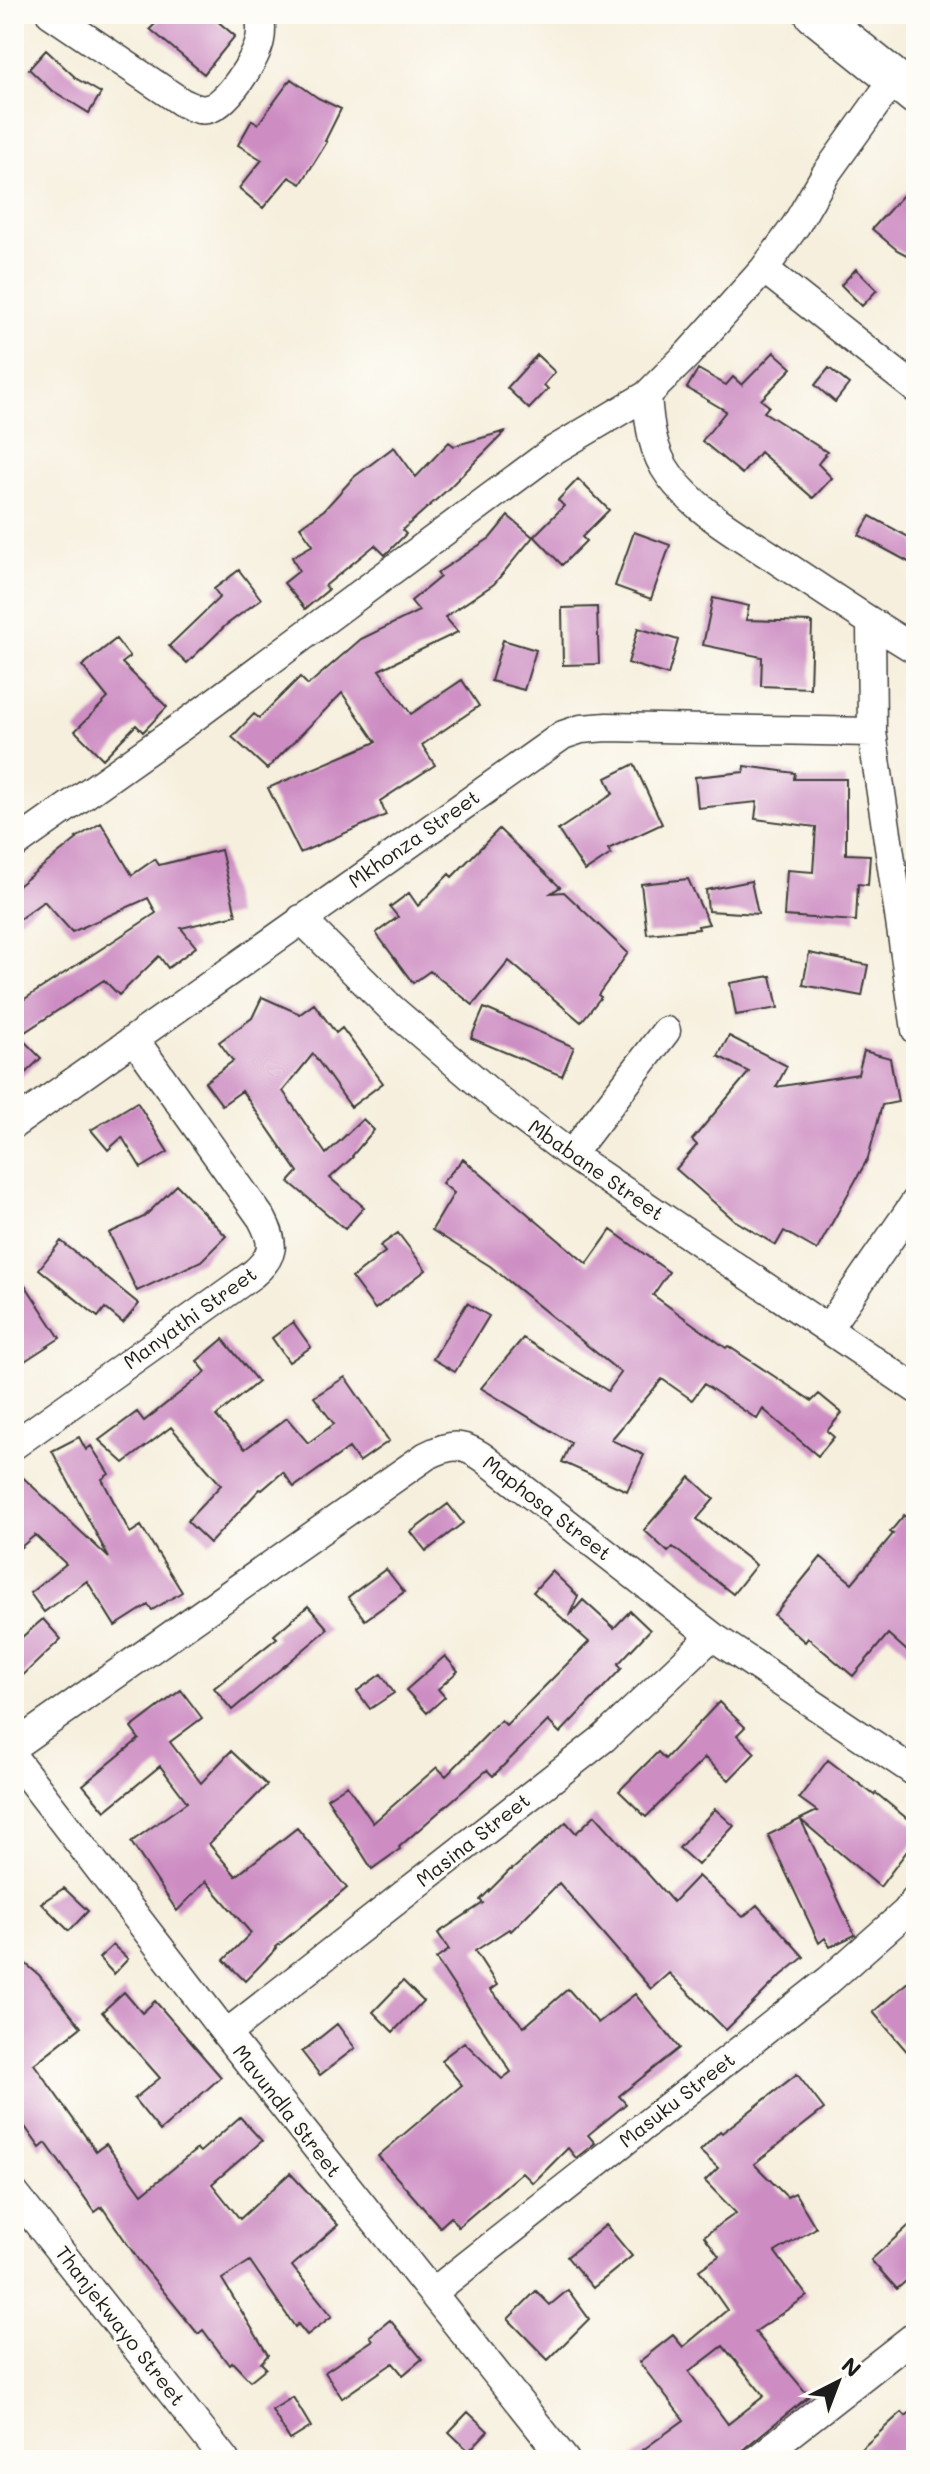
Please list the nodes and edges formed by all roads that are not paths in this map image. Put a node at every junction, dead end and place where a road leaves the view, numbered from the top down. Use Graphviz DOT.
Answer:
graph roads {
  1 [pos="51,14"];
  2 [pos="260,14"];
  3 [pos="814,14"];
  4 [pos="905,88"];
  5 [pos="764,269"];
  6 [pos="916,389"];
  7 [pos="647,395"];
  8 [pos="871,623"];
  9 [pos="916,650"];
  10 [pos="872,732"];
  11 [pos="14,845"];
  12 [pos="301,919"];
  13 [pos="916,1030"];
  14 [pos="666,1031"];
  15 [pos="135,1040"];
  16 [pos="14,1124"];
  17 [pos="571,1155"];
  18 [pos="916,1201"];
  19 [pos="828,1328"];
  20 [pos="916,1389"];
  21 [pos="14,1445"];
  22 [pos="712,1636"];
  23 [pos="14,1746"];
  24 [pos="14,1758"];
  25 [pos="916,1773"];
  26 [pos="916,1899"];
  27 [pos="226,2034"];
  28 [pos="14,2193"];
  29 [pos="432,2293"];
  30 [pos="916,2335"];
  31 [pos="225,2460"];
  32 [pos="565,2460"];
  33 [pos="756,2460"];
  1 -- 2 [label="street"];
  3 -- 4 [label="street"];
  4 -- 5 [label="street"];
  5 -- 6 [label="street"];
  5 -- 7 [label="street"];
  7 -- 8 [label="street"];
  7 -- 11 [label="street"];
  8 -- 9 [label="street"];
  8 -- 10 [label="street"];
  10 -- 12 [label="street, Mkhonza Street"];
  10 -- 13 [label="street"];
  12 -- 15 [label="street, Mkhonza Street"];
  12 -- 17 [label="street, Mbabane Street"];
  14 -- 17 [label="street"];
  15 -- 16 [label="street, Mkhonza Street"];
  15 -- 21 [label="street, Manyathi Street"];
  17 -- 19 [label="street, Mbabane Street"];
  18 -- 19 [label="street"];
  19 -- 20 [label="street, Mbabane Street"];
  22 -- 23 [label="street, Maphosa Street"];
  22 -- 25 [label="street, Maphosa Street"];
  22 -- 27 [label="street, Masina Street"];
  24 -- 27 [label="street, Mavundla Street"];
  26 -- 29 [label="street, Masuku Street"];
  27 -- 29 [label="street, Mavundla Street"];
  28 -- 31 [label="street, Thanjekwayo Street"];
  29 -- 32 [label="street, Mavundla Street"];
  30 -- 33 [label="street"];
}
